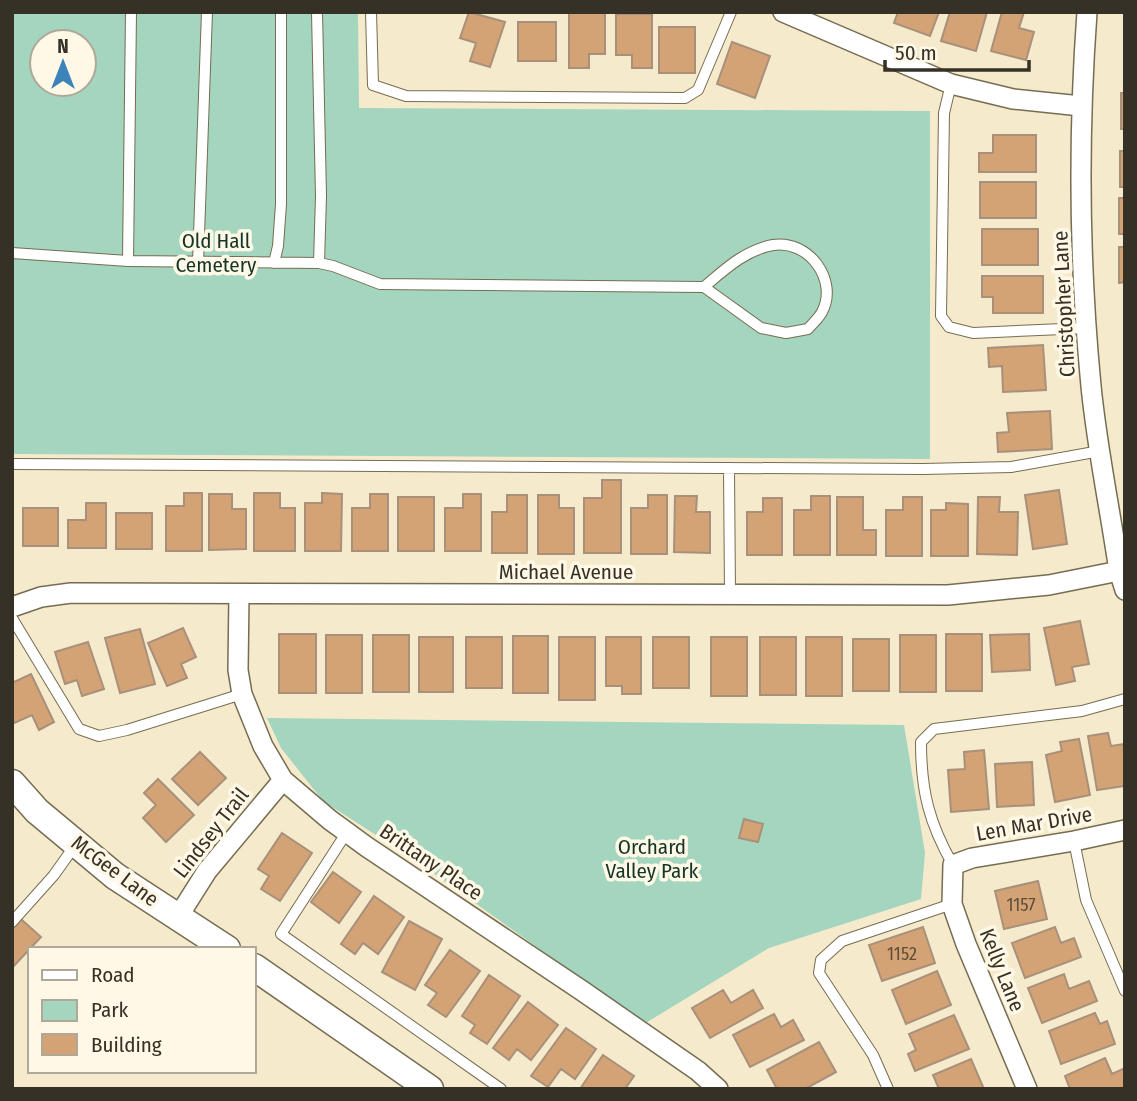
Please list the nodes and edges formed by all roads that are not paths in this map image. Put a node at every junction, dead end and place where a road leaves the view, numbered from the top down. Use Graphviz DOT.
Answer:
graph roads {
  1 [pos="131,12"];
  2 [pos="207,12"];
  3 [pos="281,12"];
  4 [pos="317,12"];
  5 [pos="371,12"];
  6 [pos="731,12"];
  7 [pos="783,12"];
  8 [pos="1087,12"];
  9 [pos="951,84"];
  10 [pos="1081,106"];
  11 [pos="12,253"];
  12 [pos="128,261"];
  13 [pos="198,263"];
  14 [pos="274,263"];
  15 [pos="319,263"];
  16 [pos="704,287"];
  17 [pos="1086,328"];
  18 [pos="1101,450"];
  19 [pos="12,464"];
  20 [pos="729,468"];
  21 [pos="1119,571"];
  22 [pos="1125,590"];
  23 [pos="239,594"];
  24 [pos="730,596"];
  25 [pos="12,607"];
  26 [pos="12,618"];
  27 [pos="242,694"];
  28 [pos="1125,699"];
  29 [pos="283,780"];
  30 [pos="12,783"];
  31 [pos="1125,830"];
  32 [pos="347,832"];
  33 [pos="1074,841"];
  34 [pos="76,843"];
  35 [pos="953,865"];
  36 [pos="952,904"];
  37 [pos="178,917"];
  38 [pos="12,922"];
  39 [pos="224,947"];
  40 [pos="256,968"];
  41 [pos="1125,991"];
  42 [pos="430,1089"];
  43 [pos="501,1089"];
  44 [pos="718,1089"];
  45 [pos="888,1089"];
  46 [pos="1027,1089"];
  1 -- 12 [label="lane"];
  2 -- 13 [label="lane"];
  3 -- 14 [label="lane"];
  4 -- 15 [label="lane"];
  5 -- 6 [label="lane"];
  7 -- 9 [label="street"];
  8 -- 10 [label="street, Christopher Lane"];
  9 -- 10 [label="street"];
  9 -- 17 [label="lane"];
  10 -- 17 [label="street, Christopher Lane"];
  11 -- 12 [label="lane"];
  12 -- 13 [label="lane"];
  13 -- 14 [label="lane"];
  14 -- 15 [label="lane"];
  15 -- 16 [label="lane"];
  16 -- 16 [label="lane"];
  17 -- 18 [label="street, Christopher Lane"];
  18 -- 20 [label="lane"];
  18 -- 21 [label="street, Christopher Lane"];
  19 -- 20 [label="lane"];
  20 -- 24 [label="lane"];
  21 -- 22 [label="street, Christopher Lane"];
  21 -- 24 [label="street, Michael Avenue"];
  23 -- 24 [label="street, Michael Avenue"];
  23 -- 25 [label="street, Michael Avenue"];
  23 -- 27 [label="street, Brittany Place"];
  26 -- 27 [label="lane"];
  27 -- 29 [label="street, Brittany Place"];
  28 -- 35 [label="lane"];
  29 -- 32 [label="street, Brittany Place"];
  29 -- 37 [label="street, Lindsey Trail"];
  30 -- 34 [label="street, McGee Lane"];
  31 -- 33 [label="street, Len Mar Drive"];
  32 -- 43 [label="lane"];
  32 -- 44 [label="street, Brittany Place"];
  33 -- 35 [label="street, Len Mar Drive"];
  33 -- 41 [label="lane"];
  34 -- 37 [label="street, McGee Lane"];
  34 -- 38 [label="lane"];
  35 -- 36 [label="street, Kelly Lane"];
  36 -- 45 [label="lane"];
  36 -- 46 [label="street, Kelly Lane"];
  37 -- 39 [label="street, McGee Lane"];
  40 -- 42 [label="street"];
}
